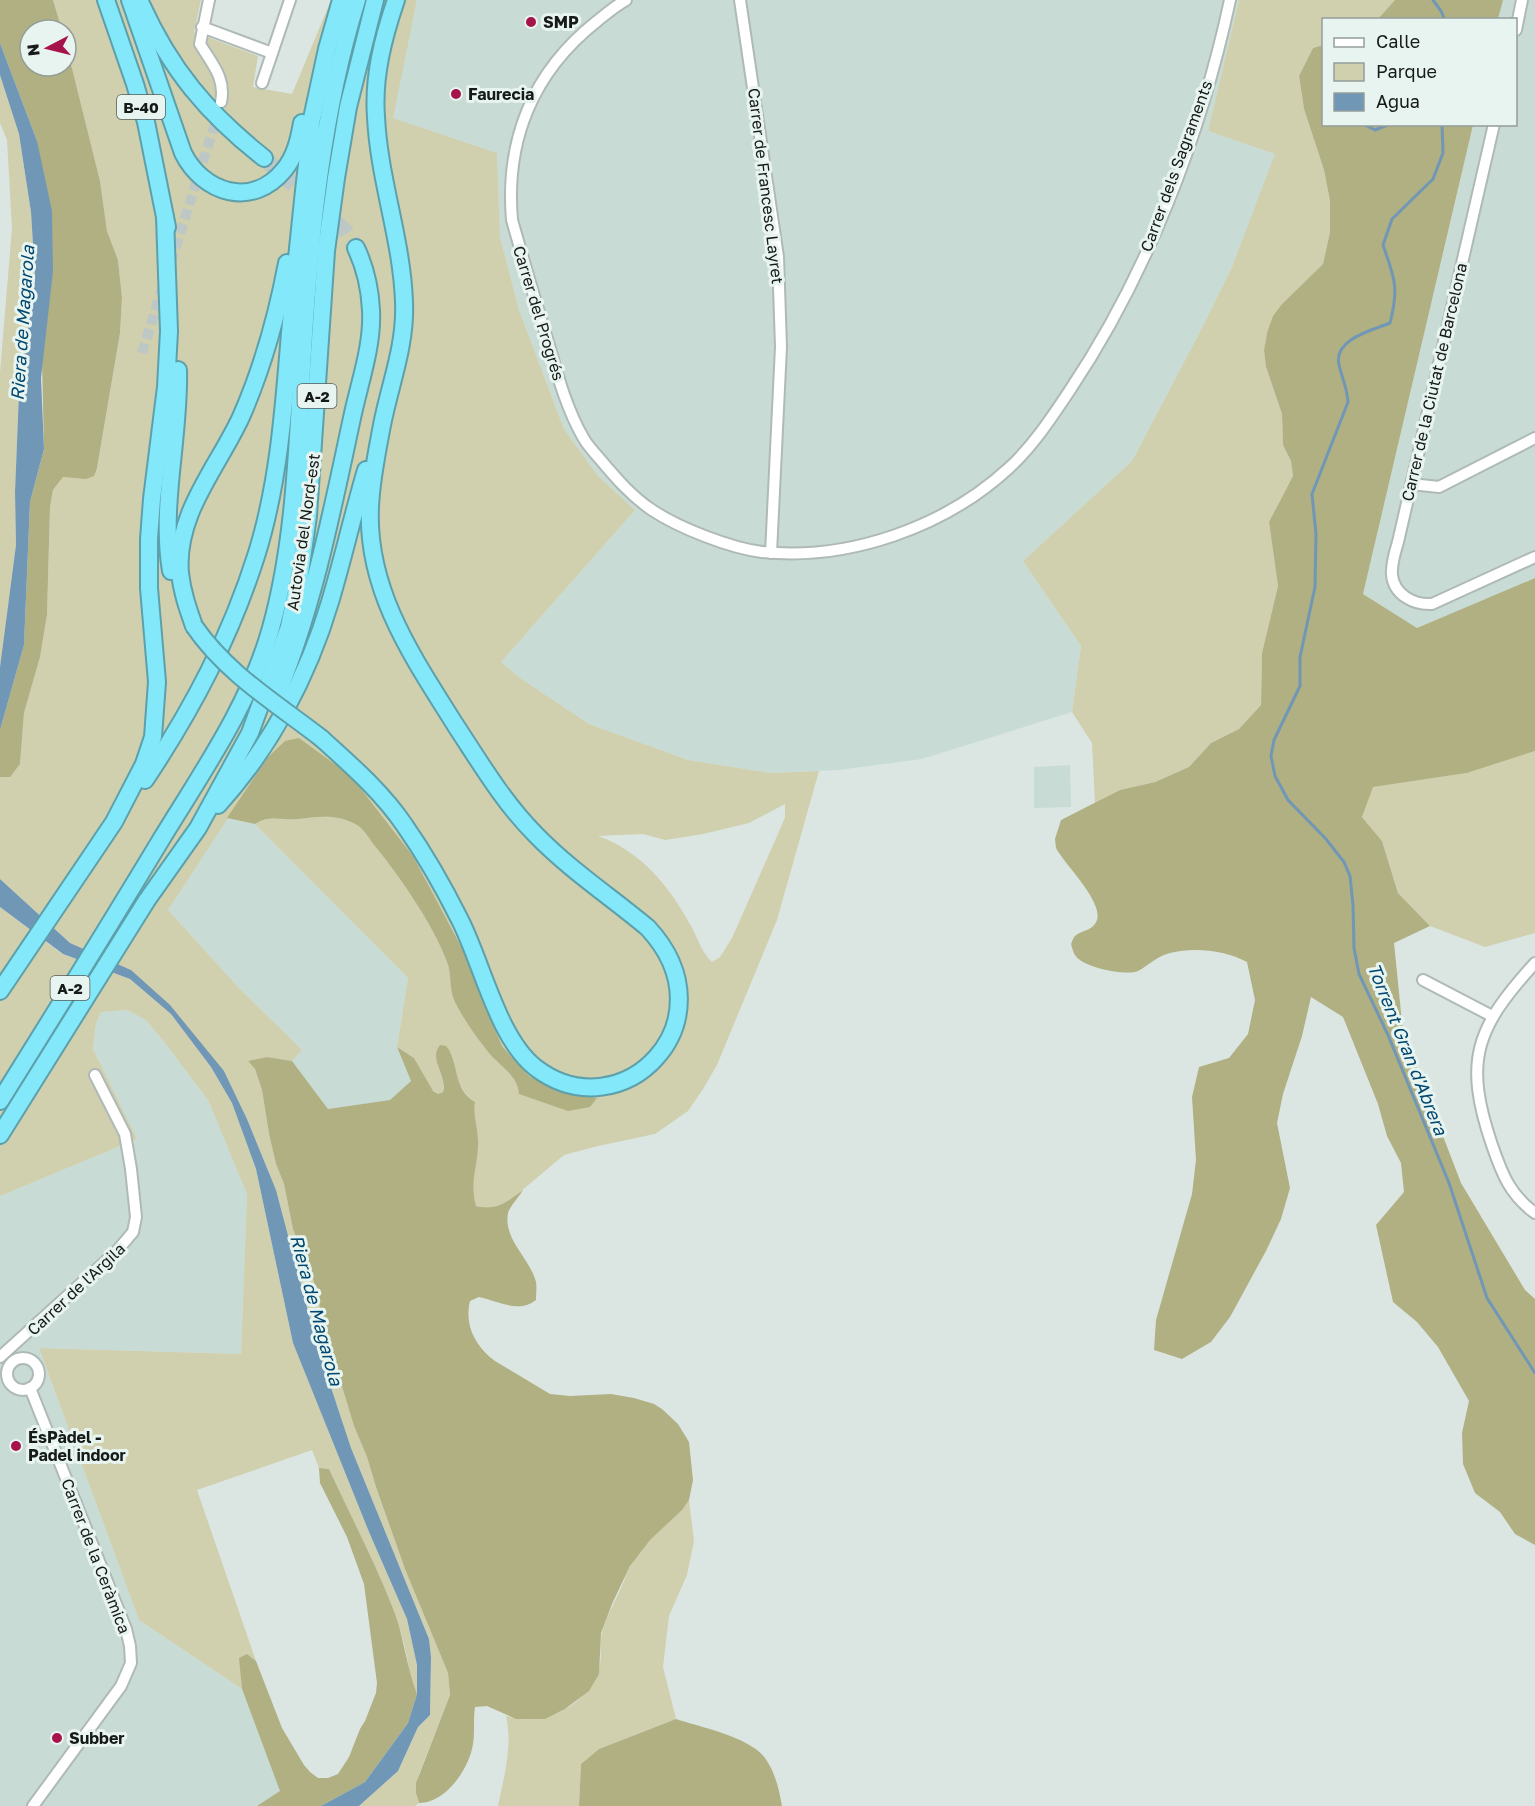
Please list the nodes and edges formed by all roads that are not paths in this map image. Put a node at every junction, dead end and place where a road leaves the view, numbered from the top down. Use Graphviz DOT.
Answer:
graph roads {
  1 [pos="105,0"];
  2 [pos="130,0"];
  3 [pos="140,0"];
  4 [pos="208,0"];
  5 [pos="290,0"];
  6 [pos="341,0"];
  7 [pos="357,0"];
  8 [pos="375,0"];
  9 [pos="396,0"];
  10 [pos="626,0"];
  11 [pos="740,0"];
  12 [pos="1230,0"];
  13 [pos="1522,0"];
  14 [pos="1517,21"];
  15 [pos="202,27"];
  16 [pos="327,49"];
  17 [pos="272,53"];
  18 [pos="262,83"];
  19 [pos="221,102"];
  20 [pos="1494,126"];
  21 [pos="310,129"];
  22 [pos="264,158"];
  23 [pos="165,218"];
  24 [pos="356,248"];
  25 [pos="382,424"];
  26 [pos="1535,438"];
  27 [pos="1411,484"];
  28 [pos="771,553"];
  29 [pos="1535,557"];
  30 [pos="194,626"];
  31 [pos="224,782"];
  32 [pos="114,822"];
  33 [pos="198,828"];
  34 [pos="1535,963"];
  35 [pos="1423,980"];
  36 [pos="0,991"];
  37 [pos="1492,1016"];
  38 [pos="94,1075"];
  39 [pos="0,1101"];
  40 [pos="0,1135"];
  41 [pos="1535,1214"];
  42 [pos="0,1357"];
  43 [pos="30,1388"];
  44 [pos="33,1806"];
  1 -- 23 [label="highway, B-40"];
  2 -- 16 [label="highway"];
  3 -- 22 [label="highway"];
  4 -- 15 [label="street"];
  5 -- 17 [label="street"];
  6 -- 16 [label="highway"];
  7 -- 39 [label="highway, Autovia del Nord-est / A-2"];
  8 -- 31 [label="highway, Autovia del Nord-est / A-2"];
  9 -- 25 [label="highway"];
  10 -- 28 [label="street, Carrer del Progrés"];
  11 -- 28 [label="street, Carrer de Francesc Layret"];
  12 -- 28 [label="street, Carrer dels Sagraments"];
  13 -- 14 [label="street"];
  15 -- 17 [label="street"];
  15 -- 19 [label="street"];
  16 -- 21 [label="highway"];
  17 -- 18 [label="street"];
  20 -- 27 [label="street, Carrer de la Ciutat de Barcelona"];
  21 -- 30 [label="highway"];
  21 -- 32 [label="highway"];
  23 -- 30 [label="highway"];
  23 -- 32 [label="highway"];
  24 -- 31 [label="highway"];
  25 -- 30 [label="highway, bridge"];
  25 -- 33 [label="highway"];
  26 -- 27 [label="street"];
  27 -- 29 [label="street, Carrer de la Ciutat de Barcelona"];
  31 -- 33 [label="highway, Autovia del Nord-est / A-2"];
  32 -- 36 [label="highway"];
  33 -- 40 [label="highway, Autovia del Nord-est / A-2"];
  34 -- 37 [label="street"];
  35 -- 37 [label="street"];
  37 -- 41 [label="street"];
  38 -- 42 [label="street, Carrer de l'Argila"];
  43 -- 44 [label="street, Carrer de la Ceràmica"];
}
